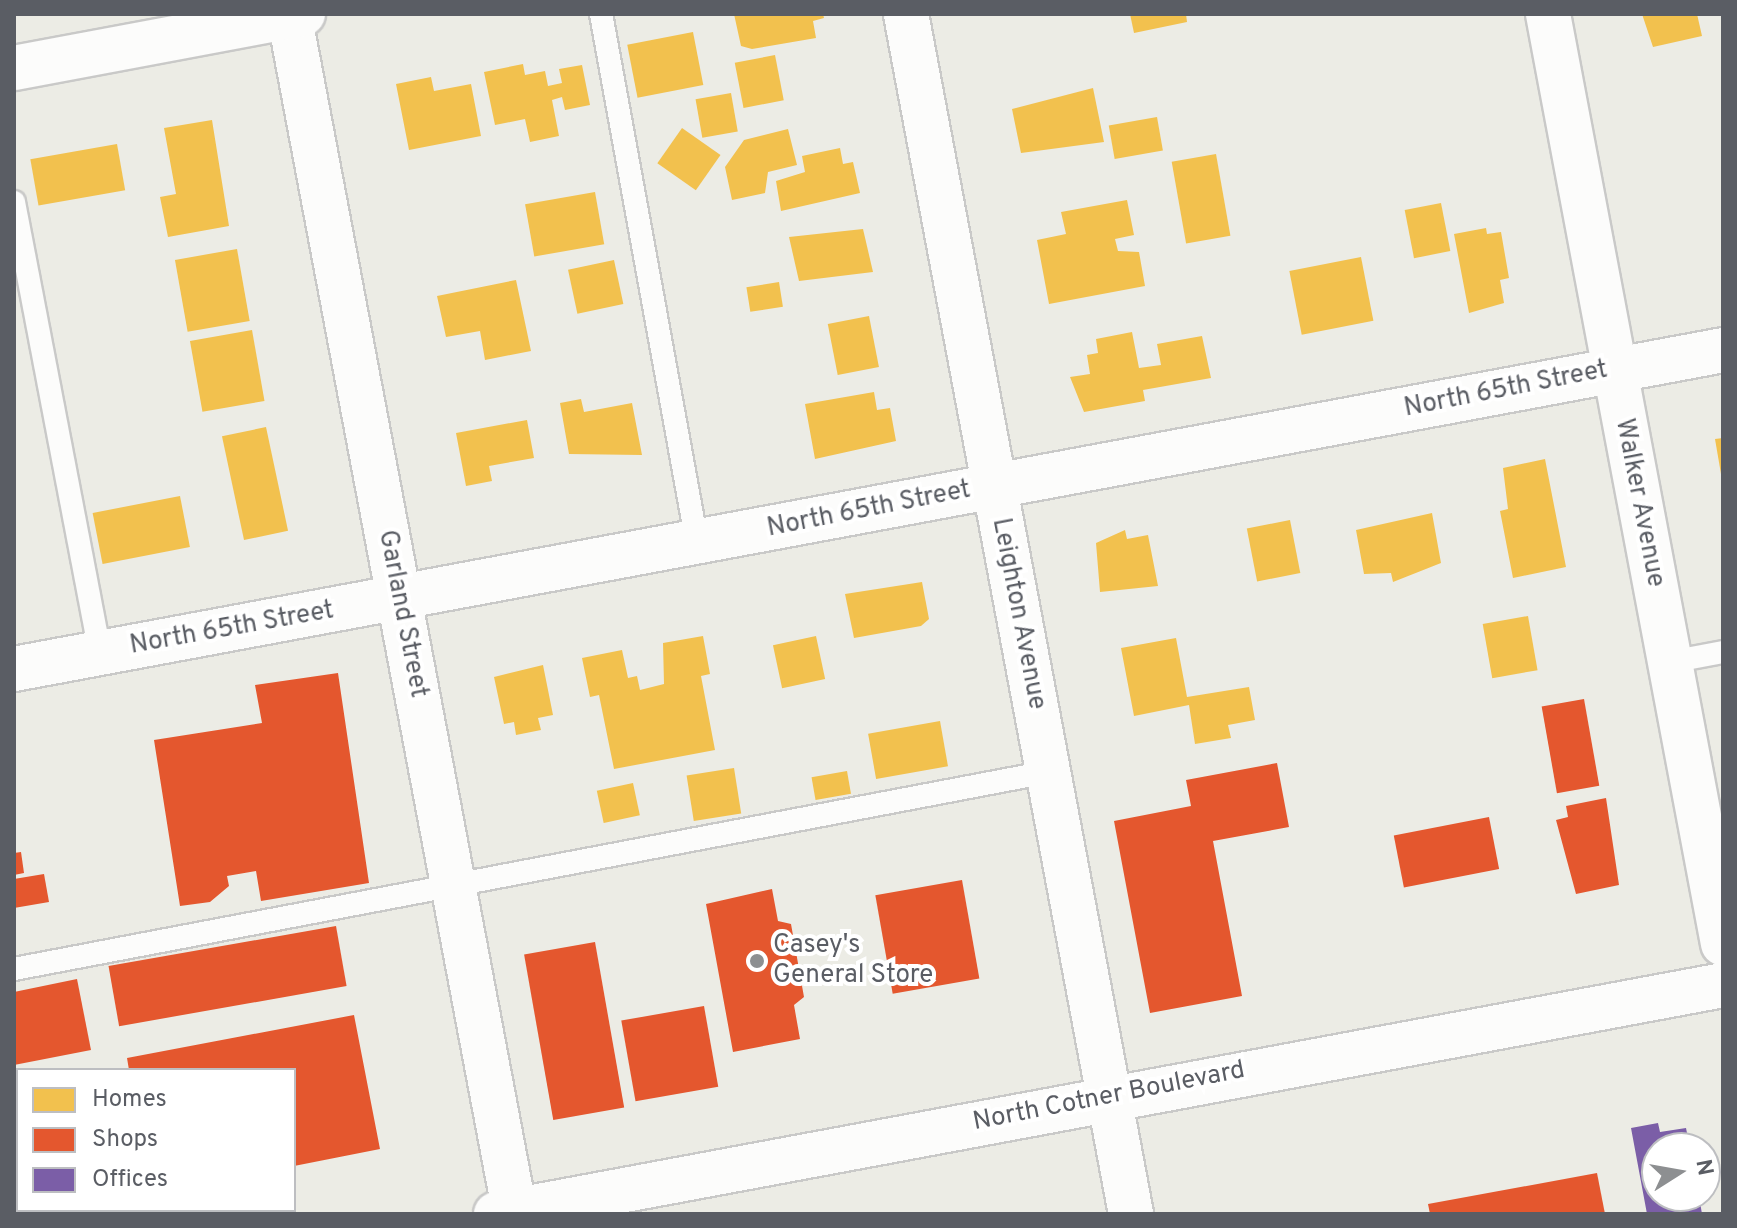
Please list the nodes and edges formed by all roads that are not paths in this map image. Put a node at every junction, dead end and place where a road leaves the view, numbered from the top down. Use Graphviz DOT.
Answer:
graph roads {
  1 [pos="601,14"];
  2 [pos="906,14"];
  3 [pos="1548,14"];
  4 [pos="294,15"];
  5 [pos="14,68"];
  6 [pos="14,202"];
  7 [pos="1723,350"];
  8 [pos="1614,370"];
  9 [pos="994,487"];
  10 [pos="697,542"];
  11 [pos="399,598"];
  12 [pos="1723,652"];
  13 [pos="100,653"];
  14 [pos="1670,662"];
  15 [pos="14,669"];
  16 [pos="1048,772"];
  17 [pos="454,888"];
  18 [pos="1723,944"];
  19 [pos="14,969"];
  20 [pos="1723,985"];
  21 [pos="1108,1098"];
  22 [pos="509,1213"];
  23 [pos="1131,1214"];
  1 -- 10 [label="lane"];
  2 -- 9 [label="street, Leighton Avenue"];
  3 -- 8 [label="street, Walker Avenue"];
  4 -- 5 [label="street"];
  4 -- 11 [label="street, Garland Street"];
  6 -- 13 [label="lane"];
  7 -- 8 [label="street, North 65th Street"];
  8 -- 9 [label="street, North 65th Street"];
  8 -- 14 [label="street, Walker Avenue"];
  9 -- 10 [label="street, North 65th Street"];
  9 -- 16 [label="street, Leighton Avenue"];
  10 -- 11 [label="street, North 65th Street"];
  11 -- 13 [label="street, North 65th Street"];
  11 -- 17 [label="street, Garland Street"];
  12 -- 14 [label="lane"];
  13 -- 15 [label="street, North 65th Street"];
  14 -- 18 [label="street, Walker Avenue"];
  16 -- 17 [label="lane"];
  16 -- 21 [label="street, Leighton Avenue"];
  17 -- 19 [label="lane"];
  17 -- 22 [label="street, Garland Street"];
  20 -- 21 [label="street, North Cotner Boulevard"];
  21 -- 22 [label="street, North Cotner Boulevard"];
  21 -- 23 [label="street, Leighton Avenue"];
}
